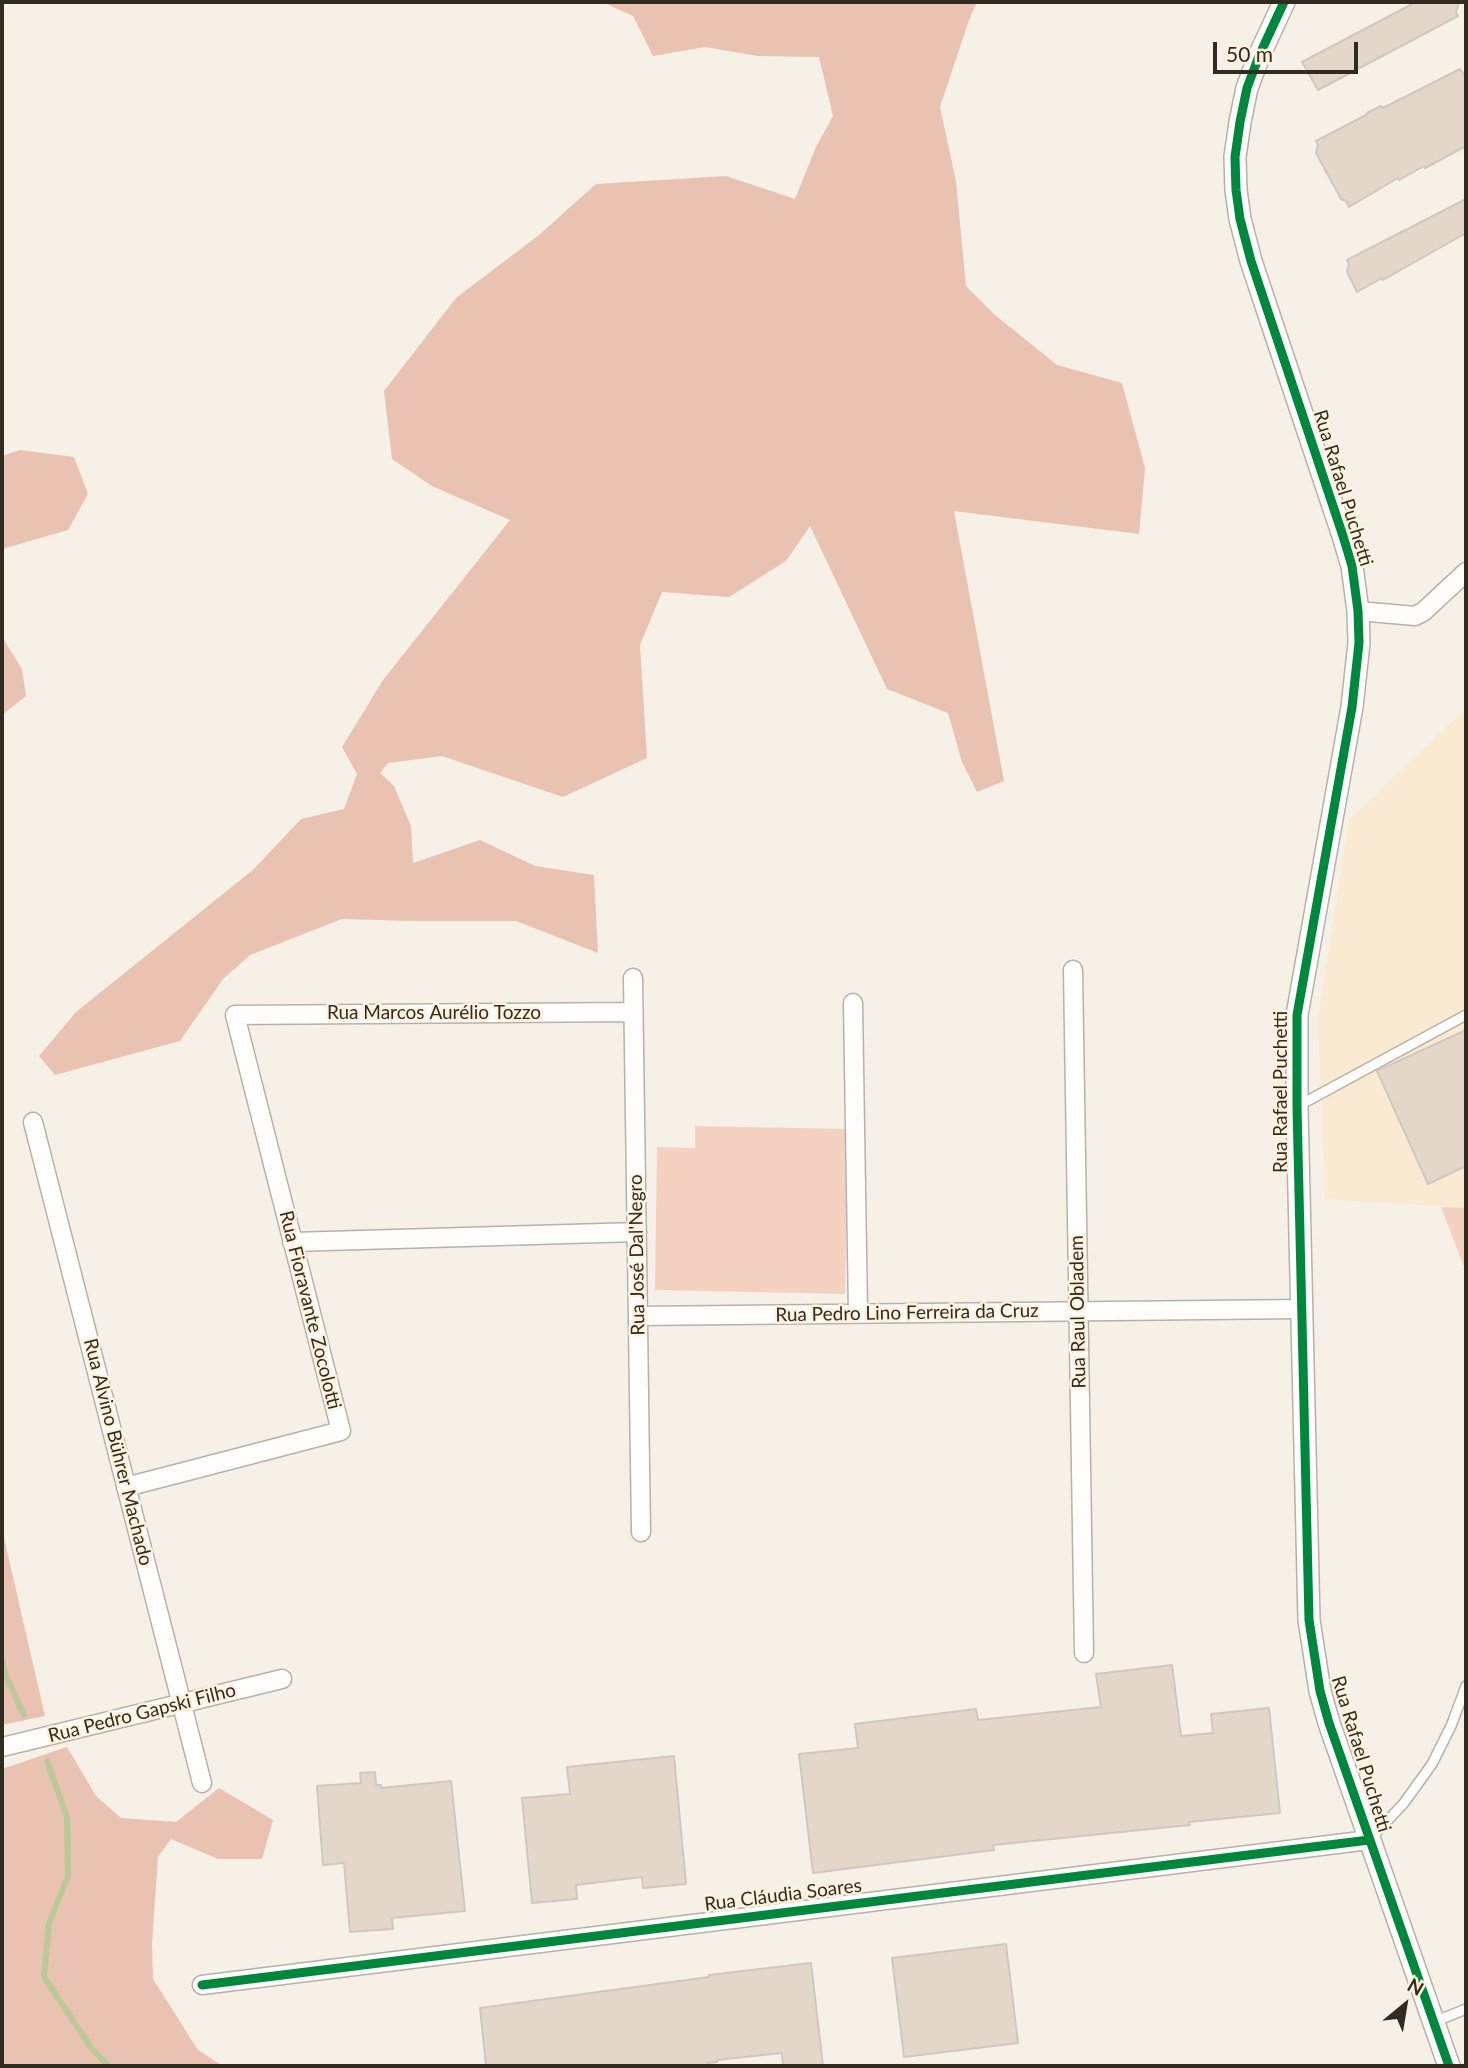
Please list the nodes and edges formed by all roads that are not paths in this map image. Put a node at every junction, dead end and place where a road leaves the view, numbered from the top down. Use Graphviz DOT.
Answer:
graph roads {
  1 [pos="1284,2"];
  2 [pos="1466,572"];
  3 [pos="1358,611"];
  4 [pos="1073,970"];
  5 [pos="633,978"];
  6 [pos="853,1003"];
  7 [pos="633,1012"];
  8 [pos="235,1015"];
  9 [pos="1466,1015"];
  10 [pos="1297,1107"];
  11 [pos="33,1122"];
  12 [pos="637,1232"];
  13 [pos="292,1242"];
  14 [pos="1301,1309"];
  15 [pos="1078,1311"];
  16 [pos="858,1313"];
  17 [pos="638,1316"];
  18 [pos="126,1487"];
  19 [pos="641,1532"];
  20 [pos="1084,1653"];
  21 [pos="282,1679"];
  22 [pos="1466,1686"];
  23 [pos="182,1703"];
  24 [pos="2,1746"];
  25 [pos="202,1783"];
  26 [pos="1369,1840"];
  27 [pos="202,1986"];
  28 [pos="1466,2009"];
  29 [pos="1434,2022"];
  30 [pos="1449,2066"];
  1 -- 3 [label="street, Rua Rafael Puchetti"];
  2 -- 3 [label="street"];
  3 -- 10 [label="street, Rua Rafael Puchetti"];
  4 -- 15 [label="street, Rua Raul Obladem"];
  5 -- 7 [label="street, Rua José Dal'Negro"];
  6 -- 16 [label="street"];
  7 -- 8 [label="street, Rua Marcos Aurélio Tozzo"];
  7 -- 12 [label="street, Rua José Dal'Negro"];
  8 -- 13 [label="street, Rua Fioravante Zocolotti"];
  9 -- 10 [label="lane"];
  10 -- 14 [label="street, Rua Rafael Puchetti"];
  11 -- 18 [label="street, Rua Alvino Bührer Machado"];
  12 -- 13 [label="street"];
  12 -- 17 [label="street, Rua José Dal'Negro"];
  13 -- 18 [label="street, Rua Fioravante Zocolotti"];
  14 -- 15 [label="street, Rua Pedro Lino Ferreira da Cruz"];
  14 -- 26 [label="street, Rua Rafael Puchetti"];
  15 -- 16 [label="street, Rua Pedro Lino Ferreira da Cruz"];
  15 -- 20 [label="street, Rua Raul Obladem"];
  16 -- 17 [label="street, Rua Pedro Lino Ferreira da Cruz"];
  17 -- 19 [label="street, Rua José Dal'Negro"];
  18 -- 23 [label="street, Rua Alvino Bührer Machado"];
  21 -- 23 [label="street, Rua Pedro Gapski Filho"];
  22 -- 26 [label="lane"];
  23 -- 24 [label="street, Rua Pedro Gapski Filho"];
  23 -- 25 [label="street, Rua Alvino Bührer Machado"];
  26 -- 27 [label="street, Rua Cláudia Soares"];
  26 -- 29 [label="street, Rua Rafael Puchetti"];
  28 -- 29 [label="lane"];
  29 -- 30 [label="street, Rua Rafael Puchetti"];
}
